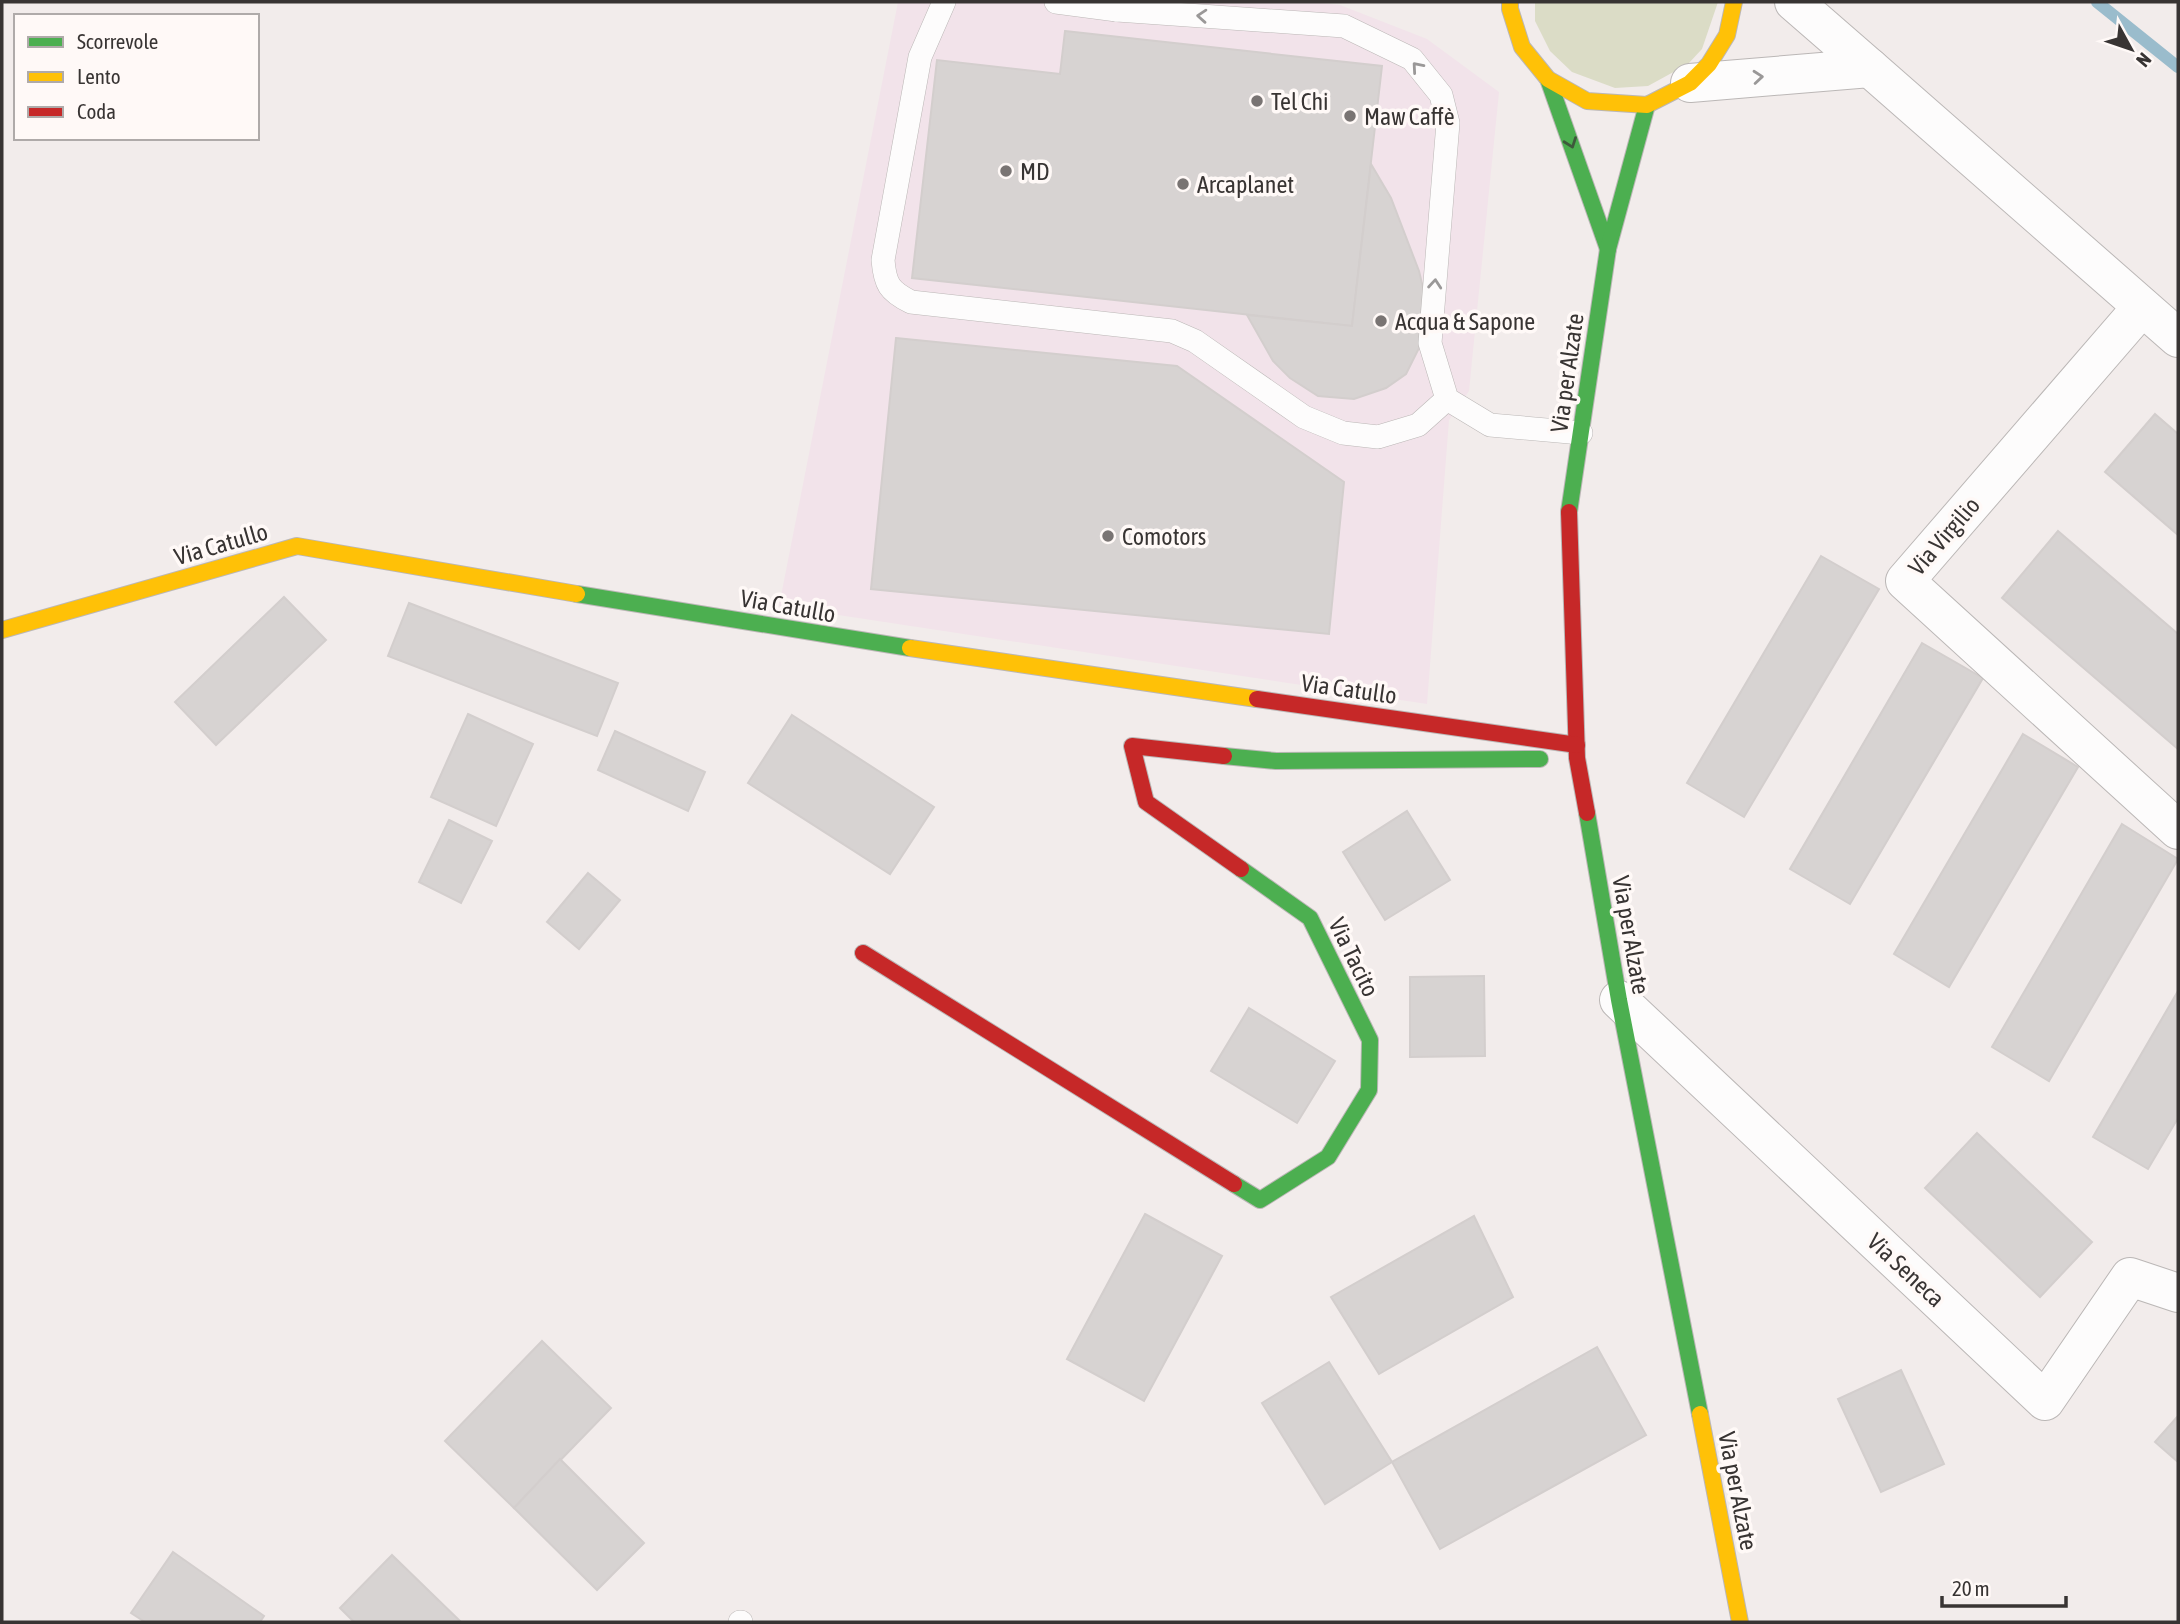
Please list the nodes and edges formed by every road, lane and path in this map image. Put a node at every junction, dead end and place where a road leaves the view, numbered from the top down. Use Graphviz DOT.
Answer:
graph roads {
  1 [pos="944,2"];
  2 [pos="1056,2"];
  3 [pos="1734,2"];
  4 [pos="1794,2"];
  5 [pos="1118,6"];
  6 [pos="1506,6"];
  7 [pos="1870,68"];
  8 [pos="1548,79"];
  9 [pos="1690,83"];
  10 [pos="1647,105"];
  11 [pos="1608,249"];
  12 [pos="2142,307"];
  13 [pos="2178,338"];
  14 [pos="1447,399"];
  15 [pos="1581,433"];
  16 [pos="2,630"];
  17 [pos="1567,755"];
  18 [pos="2178,830"];
  19 [pos="863,953"];
  20 [pos="1619,1000"];
  21 [pos="2178,1293"];
  22 [pos="1740,1622"];
  1 -- 14 [label="lane"];
  2 -- 5 [label="lane"];
  3 -- 9 [label="street"];
  4 -- 7 [label="street"];
  14 -- 5 [label="lane, one-way"];
  6 -- 8 [label="street"];
  9 -- 7 [label="street, one-way"];
  7 -- 12 [label="street"];
  8 -- 10 [label="street"];
  8 -- 11 [label="street, Via per Alzate, one-way"];
  9 -- 10 [label="street"];
  10 -- 11 [label="street, Via per Alzate"];
  11 -- 15 [label="street, Via per Alzate"];
  12 -- 13 [label="street"];
  12 -- 18 [label="street, Via Virgilio"];
  14 -- 15 [label="lane"];
  15 -- 17 [label="street, Via per Alzate"];
  16 -- 17 [label="street, Via Catullo"];
  17 -- 19 [label="street, Via Tacito"];
  17 -- 20 [label="street, Via per Alzate"];
  20 -- 21 [label="street, Via Seneca"];
  20 -- 22 [label="street, Via per Alzate"];
}
